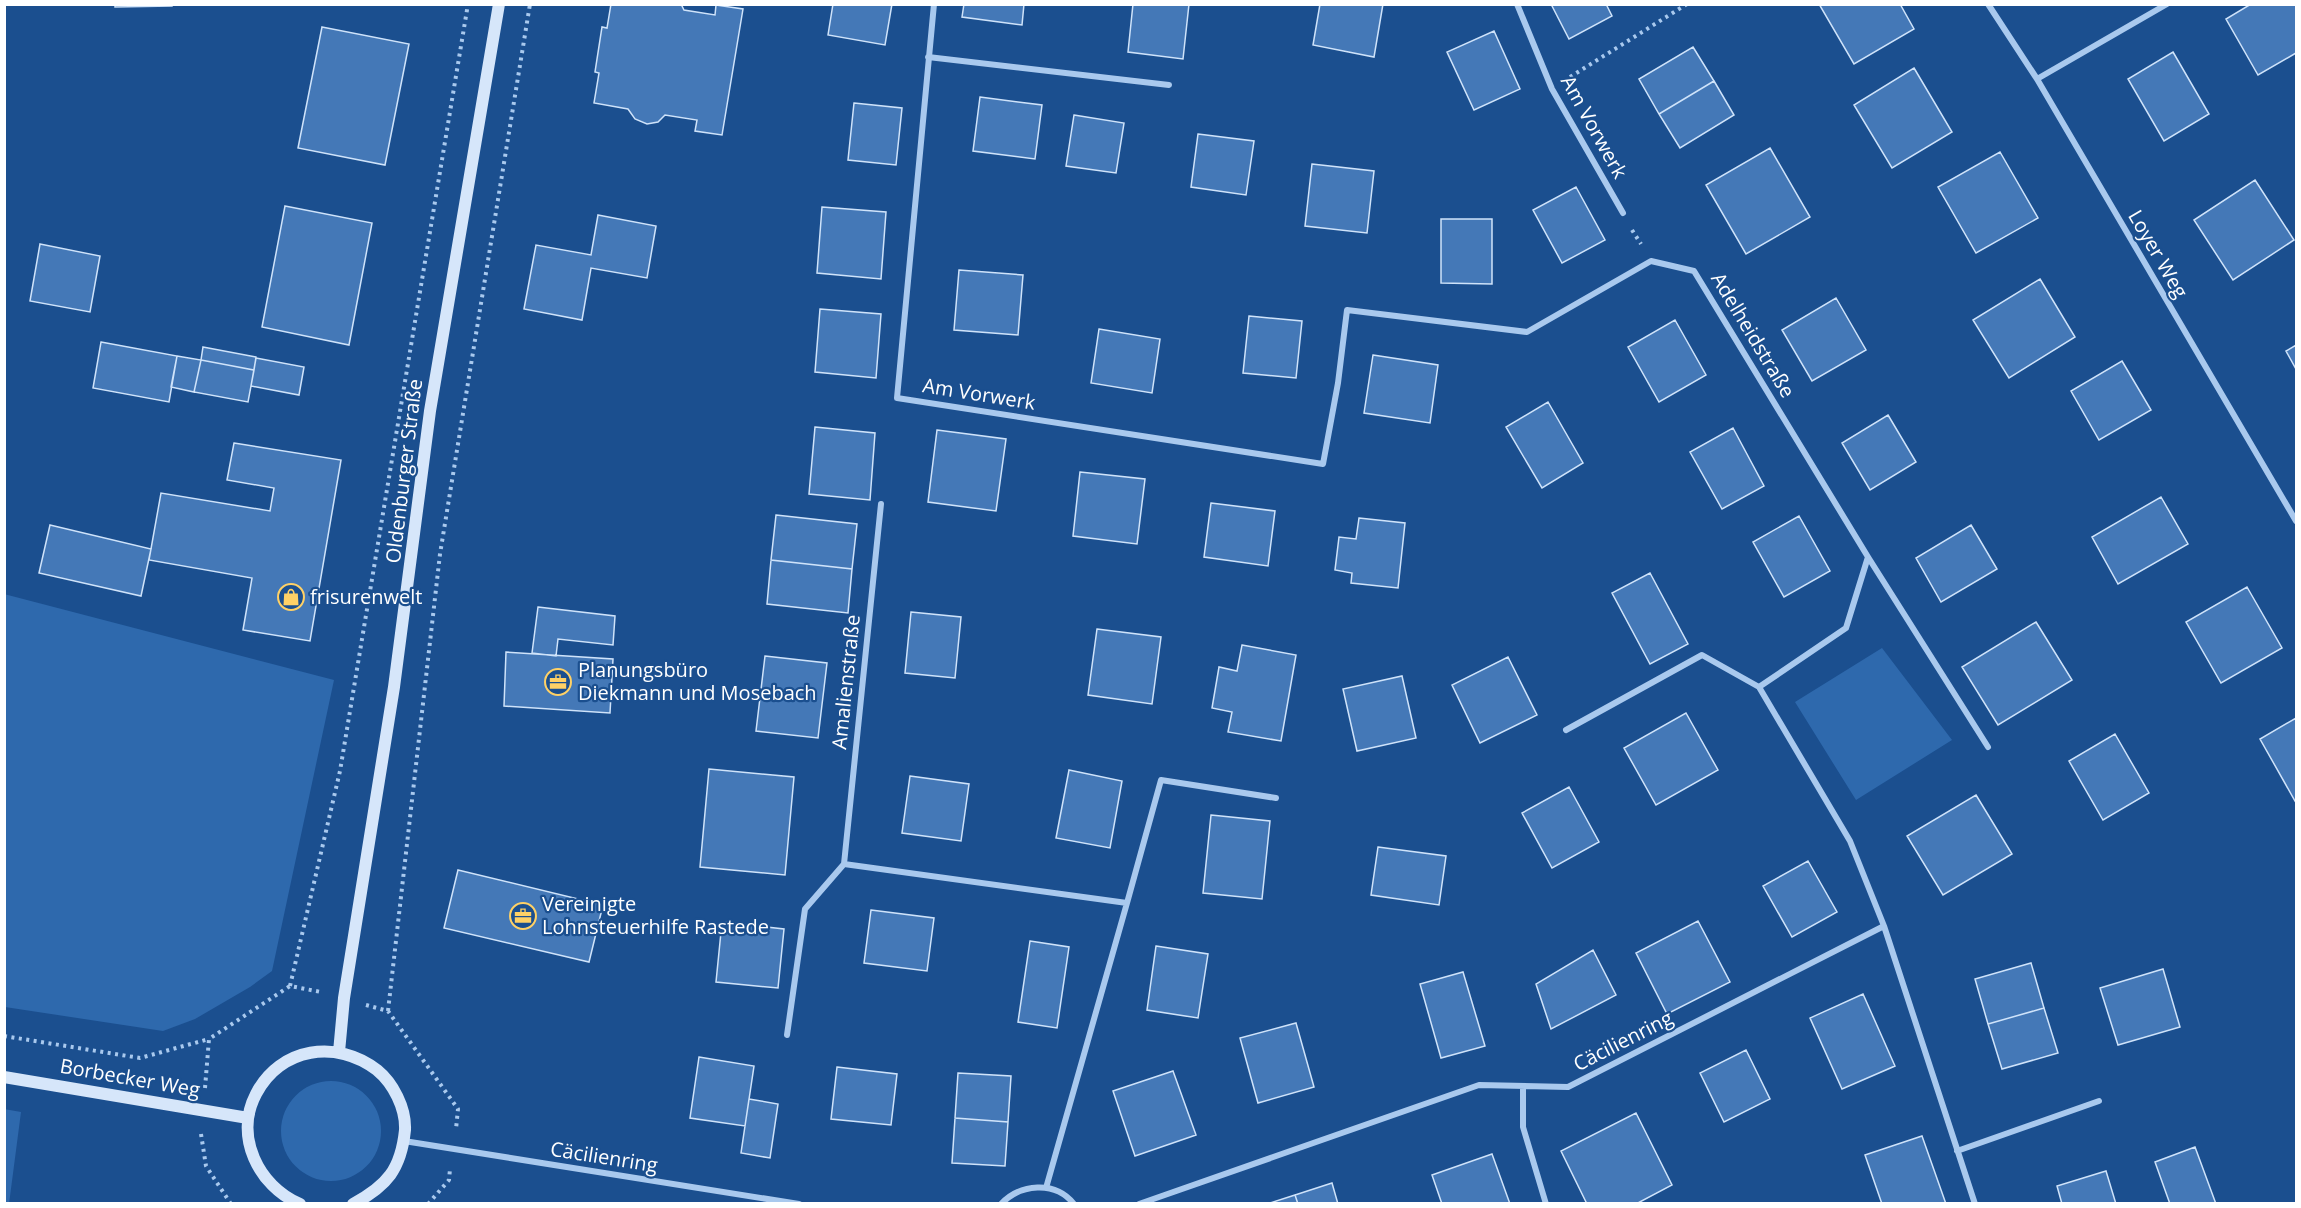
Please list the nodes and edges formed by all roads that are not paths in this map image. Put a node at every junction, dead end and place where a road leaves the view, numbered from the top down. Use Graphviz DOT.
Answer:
graph roads {
  1 [pos="499,4"];
  2 [pos="934,4"];
  3 [pos="1517,4"];
  4 [pos="1988,4"];
  5 [pos="2168,4"];
  6 [pos="928,57"];
  7 [pos="2037,79"];
  8 [pos="1168,85"];
  9 [pos="1623,213"];
  10 [pos="1651,261"];
  11 [pos="881,504"];
  12 [pos="2296,521"];
  13 [pos="1868,557"];
  14 [pos="1759,687"];
  15 [pos="1566,730"];
  16 [pos="1988,747"];
  17 [pos="1276,798"];
  18 [pos="844,864"];
  19 [pos="1127,903"];
  20 [pos="1884,926"];
  21 [pos="788,1035"];
  22 [pos="339,1052"];
  23 [pos="4,1077"];
  24 [pos="1523,1086"];
  25 [pos="2099,1101"];
  26 [pos="248,1118"];
  27 [pos="404,1140"];
  28 [pos="1957,1151"];
  29 [pos="1046,1188"];
  30 [pos="300,1203"];
  31 [pos="352,1203"];
  32 [pos="799,1203"];
  33 [pos="1001,1203"];
  34 [pos="1074,1203"];
  35 [pos="1139,1203"];
  36 [pos="1546,1203"];
  37 [pos="1975,1203"];
  1 -- 22 [label="street, Oldenburger Straße"];
  2 -- 6 [label="street, Am Vorwerk"];
  3 -- 9 [label="street, Am Vorwerk"];
  4 -- 7 [label="street, Loyer Weg"];
  5 -- 7 [label="street"];
  6 -- 8 [label="street"];
  6 -- 10 [label="street, Am Vorwerk"];
  7 -- 12 [label="street, Loyer Weg"];
  10 -- 13 [label="street, Adelheidstraße"];
  11 -- 18 [label="street, Amalienstraße"];
  13 -- 14 [label="street"];
  13 -- 16 [label="street, Adelheidstraße"];
  14 -- 15 [label="street"];
  14 -- 20 [label="street"];
  17 -- 19 [label="street"];
  18 -- 19 [label="street"];
  18 -- 21 [label="street"];
  19 -- 29 [label="street"];
  20 -- 24 [label="street, Cäcilienring"];
  20 -- 28 [label="street"];
  22 -- 26 [label="street"];
  22 -- 27 [label="street"];
  23 -- 26 [label="street, Borbecker Weg"];
  24 -- 35 [label="street, Cäcilienring"];
  24 -- 36 [label="street"];
  25 -- 28 [label="street"];
  26 -- 30 [label="street"];
  27 -- 31 [label="street"];
  27 -- 32 [label="street, Cäcilienring"];
  28 -- 37 [label="street"];
  29 -- 33 [label="street"];
  29 -- 34 [label="street"];
}
